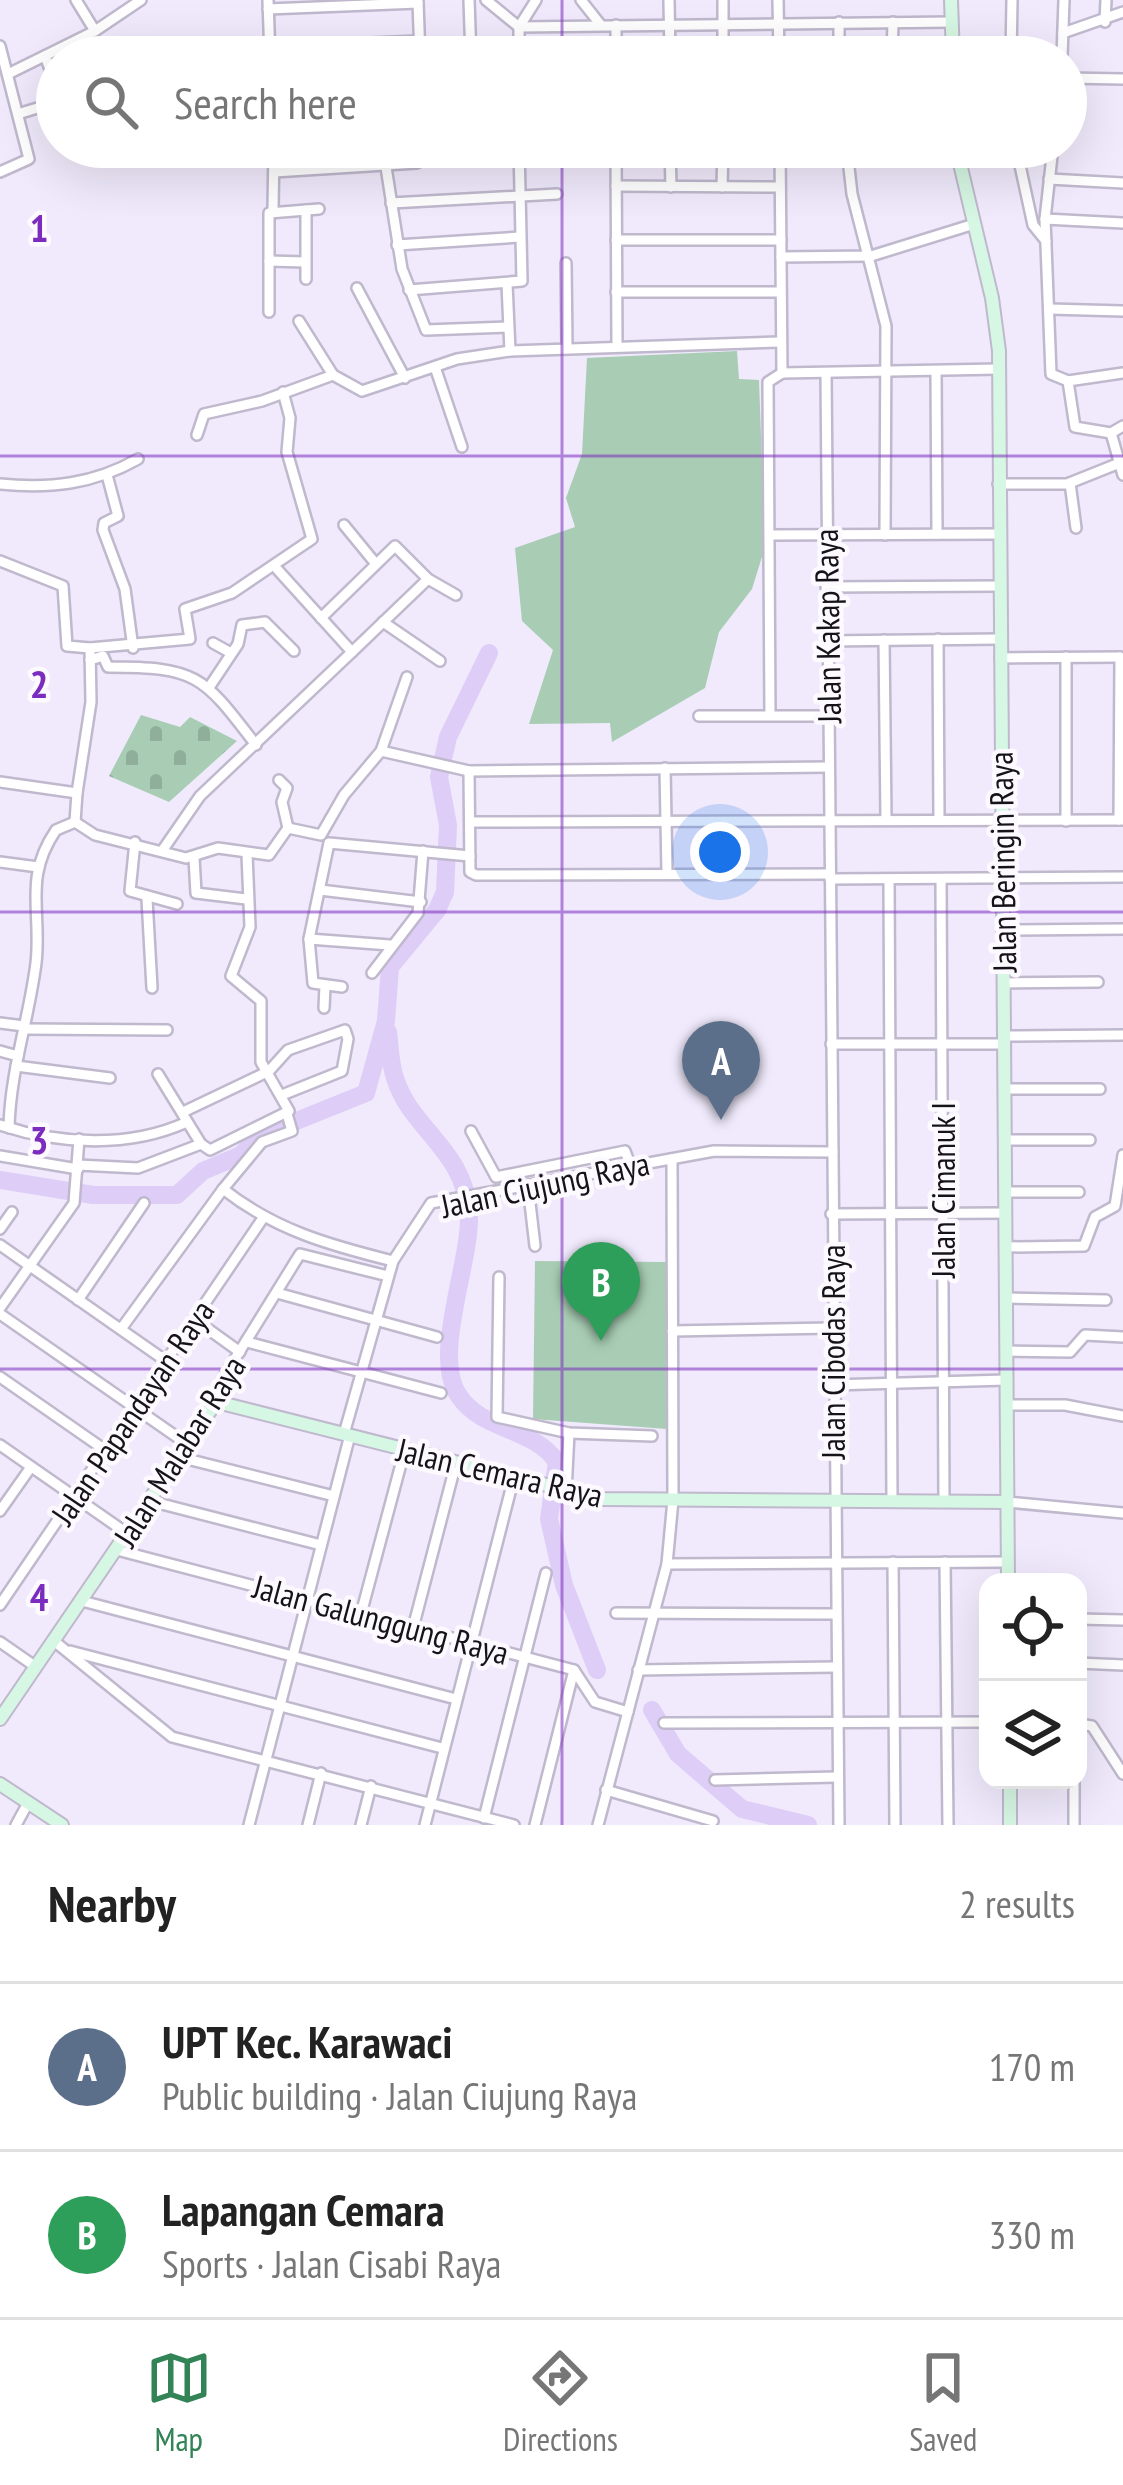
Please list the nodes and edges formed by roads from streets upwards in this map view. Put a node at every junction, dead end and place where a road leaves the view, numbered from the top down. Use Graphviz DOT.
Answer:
graph roads {
  1 [pos="76,0"];
  2 [pos="141,0"];
  3 [pos="469,0"];
  4 [pos="486,0"];
  5 [pos="536,0"];
  6 [pos="581,0"];
  7 [pos="669,0"];
  8 [pos="723,0"];
  9 [pos="778,0"];
  10 [pos="951,0"];
  11 [pos="1012,0"];
  12 [pos="1064,0"];
  13 [pos="1106,0"];
  14 [pos="418,2"];
  15 [pos="268,5"];
  16 [pos="1123,12"];
  17 [pos="838,22"];
  18 [pos="893,22"];
  19 [pos="952,22"];
  20 [pos="1105,22"];
  21 [pos="779,23"];
  22 [pos="600,24"];
  23 [pos="669,24"];
  24 [pos="723,24"];
  25 [pos="616,25"];
  26 [pos="519,27"];
  27 [pos="95,31"];
  28 [pos="1063,34"];
  29 [pos="85,36"];
  30 [pos="269,36"];
  31 [pos="419,36"];
  32 [pos="470,36"];
  33 [pos="519,36"];
  34 [pos="616,36"];
  35 [pos="669,36"];
  36 [pos="723,36"];
  37 [pos="779,36"];
  38 [pos="838,36"];
  39 [pos="893,36"];
  40 [pos="952,36"];
  41 [pos="1011,36"];
  42 [pos="0,46"];
  43 [pos="36,61"];
  44 [pos="10,74"];
  45 [pos="1087,78"];
  46 [pos="1123,79"];
  47 [pos="36,109"];
  48 [pos="21,113"];
  49 [pos="274,168"];
  50 [pos="364,168"];
  51 [pos="386,168"];
  52 [pos="519,168"];
  53 [pos="616,168"];
  54 [pos="671,168"];
  55 [pos="722,168"];
  56 [pos="780,168"];
  57 [pos="846,168"];
  58 [pos="960,168"];
  59 [pos="1021,168"];
  60 [pos="1050,168"];
  61 [pos="0,172"];
  62 [pos="274,172"];
  63 [pos="1049,178"];
  64 [pos="1123,182"];
  65 [pos="616,186"];
  66 [pos="722,187"];
  67 [pos="780,187"];
  68 [pos="671,188"];
  69 [pos="519,194"];
  70 [pos="557,194"];
  71 [pos="391,203"];
  72 [pos="273,209"];
  73 [pos="319,209"];
  74 [pos="306,210"];
  75 [pos="1045,219"];
  76 [pos="1123,223"];
  77 [pos="970,225"];
  78 [pos="520,237"];
  79 [pos="616,240"];
  80 [pos="781,240"];
  81 [pos="1046,241"];
  82 [pos="397,245"];
  83 [pos="871,256"];
  84 [pos="781,257"];
  85 [pos="269,261"];
  86 [pos="305,262"];
  87 [pos="566,263"];
  88 [pos="306,279"];
  89 [pos="507,284"];
  90 [pos="358,288"];
  91 [pos="410,290"];
  92 [pos="616,292"];
  93 [pos="780,292"];
  94 [pos="1048,309"];
  95 [pos="1123,311"];
  96 [pos="269,312"];
  97 [pos="299,321"];
  98 [pos="508,327"];
  99 [pos="780,342"];
  100 [pos="617,346"];
  101 [pos="567,347"];
  102 [pos="510,351"];
  103 [pos="435,367"];
  104 [pos="999,369"];
  105 [pos="936,371"];
  106 [pos="782,373"];
  107 [pos="826,373"];
  108 [pos="886,373"];
  109 [pos="1123,373"];
  110 [pos="332,376"];
  111 [pos="405,378"];
  112 [pos="1068,381"];
  113 [pos="283,392"];
  114 [pos="1123,427"];
  115 [pos="1111,433"];
  116 [pos="197,435"];
  117 [pos="462,447"];
  118 [pos="138,459"];
  119 [pos="1120,469"];
  120 [pos="107,476"];
  121 [pos="1070,483"];
  122 [pos="0,484"];
  123 [pos="998,484"];
  124 [pos="344,525"];
  125 [pos="1076,527"];
  126 [pos="937,534"];
  127 [pos="998,534"];
  128 [pos="771,535"];
  129 [pos="826,535"];
  130 [pos="885,535"];
  131 [pos="0,561"];
  132 [pos="376,564"];
  133 [pos="277,569"];
  134 [pos="428,580"];
  135 [pos="998,586"];
  136 [pos="826,587"];
  137 [pos="457,595"];
  138 [pos="321,618"];
  139 [pos="383,622"];
  140 [pos="938,639"];
  141 [pos="999,639"];
  142 [pos="884,640"];
  143 [pos="826,641"];
  144 [pos="213,643"];
  145 [pos="133,648"];
  146 [pos="294,650"];
  147 [pos="352,652"];
  148 [pos="231,653"];
  149 [pos="90,654"];
  150 [pos="1066,656"];
  151 [pos="1121,656"];
  152 [pos="1000,658"];
  153 [pos="440,662"];
  154 [pos="407,677"];
  155 [pos="210,686"];
  156 [pos="770,715"];
  157 [pos="699,716"];
  158 [pos="827,716"];
  159 [pos="256,745"];
  160 [pos="380,751"];
  161 [pos="829,767"];
  162 [pos="665,768"];
  163 [pos="469,771"];
  164 [pos="279,780"];
  165 [pos="0,782"];
  166 [pos="77,793"];
  167 [pos="829,819"];
  168 [pos="886,819"];
  169 [pos="939,819"];
  170 [pos="1001,820"];
  171 [pos="1121,820"];
  172 [pos="1066,821"];
  173 [pos="75,822"];
  174 [pos="470,822"];
  175 [pos="666,822"];
  176 [pos="287,828"];
  177 [pos="135,842"];
  178 [pos="162,851"];
  179 [pos="428,852"];
  180 [pos="247,854"];
  181 [pos="470,856"];
  182 [pos="194,858"];
  183 [pos="0,862"];
  184 [pos="38,867"];
  185 [pos="667,873"];
  186 [pos="830,876"];
  187 [pos="1123,877"];
  188 [pos="1002,878"];
  189 [pos="941,879"];
  190 [pos="889,880"];
  191 [pos="320,890"];
  192 [pos="147,899"];
  193 [pos="246,899"];
  194 [pos="421,902"];
  195 [pos="177,904"];
  196 [pos="1123,929"];
  197 [pos="1003,930"];
  198 [pos="309,939"];
  199 [pos="390,945"];
  200 [pos="372,973"];
  201 [pos="1098,982"];
  202 [pos="1004,983"];
  203 [pos="325,986"];
  204 [pos="342,987"];
  205 [pos="152,988"];
  206 [pos="324,1008"];
  207 [pos="0,1022"];
  208 [pos="24,1028"];
  209 [pos="167,1030"];
  210 [pos="1123,1035"];
  211 [pos="1005,1040"];
  212 [pos="888,1043"];
  213 [pos="941,1043"];
  214 [pos="831,1044"];
  215 [pos="0,1052"];
  216 [pos="17,1061"];
  217 [pos="269,1071"];
  218 [pos="158,1074"];
  219 [pos="110,1078"];
  220 [pos="1005,1089"];
  221 [pos="1100,1089"];
  222 [pos="282,1095"];
  223 [pos="185,1117"];
  224 [pos="290,1120"];
  225 [pos="4,1127"];
  226 [pos="471,1131"];
  227 [pos="80,1139"];
  228 [pos="1006,1140"];
  229 [pos="1090,1140"];
  230 [pos="200,1144"];
  231 [pos="833,1152"];
  232 [pos="1123,1155"];
  233 [pos="0,1156"];
  234 [pos="672,1159"];
  235 [pos="630,1164"];
  236 [pos="78,1167"];
  237 [pos="496,1177"];
  238 [pos="528,1186"];
  239 [pos="223,1189"];
  240 [pos="500,1190"];
  241 [pos="1006,1192"];
  242 [pos="1079,1192"];
  243 [pos="144,1202"];
  244 [pos="12,1212"];
  245 [pos="942,1213"];
  246 [pos="1006,1213"];
  247 [pos="831,1214"];
  248 [pos="890,1214"];
  249 [pos="263,1218"];
  250 [pos="0,1229"];
  251 [pos="0,1245"];
  252 [pos="535,1246"];
  253 [pos="1007,1247"];
  254 [pos="393,1261"];
  255 [pos="29,1265"];
  256 [pos="388,1276"];
  257 [pos="499,1276"];
  258 [pos="277,1293"];
  259 [pos="1006,1298"];
  260 [pos="78,1300"];
  261 [pos="1106,1300"];
  262 [pos="0,1311"];
  263 [pos="194,1319"];
  264 [pos="374,1320"];
  265 [pos="832,1328"];
  266 [pos="121,1330"];
  267 [pos="672,1331"];
  268 [pos="1123,1336"];
  269 [pos="436,1337"];
  270 [pos="243,1347"];
  271 [pos="1006,1351"];
  272 [pos="166,1361"];
  273 [pos="360,1372"];
  274 [pos="0,1377"];
  275 [pos="1006,1380"];
  276 [pos="891,1382"];
  277 [pos="944,1382"];
  278 [pos="832,1385"];
  279 [pos="441,1394"];
  280 [pos="214,1405"];
  281 [pos="1006,1405"];
  282 [pos="134,1407"];
  283 [pos="1123,1416"];
  284 [pos="569,1433"];
  285 [pos="347,1434"];
  286 [pos="652,1436"];
  287 [pos="0,1445"];
  288 [pos="405,1449"];
  289 [pos="105,1450"];
  290 [pos="183,1450"];
  291 [pos="456,1462"];
  292 [pos="31,1467"];
  293 [pos="514,1478"];
  294 [pos="565,1492"];
  295 [pos="74,1496"];
  296 [pos="334,1496"];
  297 [pos="674,1500"];
  298 [pos="150,1501"];
  299 [pos="832,1501"];
  300 [pos="892,1502"];
  301 [pos="944,1502"];
  302 [pos="1006,1502"];
  303 [pos="0,1511"];
  304 [pos="1123,1513"];
  305 [pos="128,1534"];
  306 [pos="321,1545"];
  307 [pos="117,1550"];
  308 [pos="835,1562"];
  309 [pos="892,1562"];
  310 [pos="945,1562"];
  311 [pos="1008,1562"];
  312 [pos="667,1564"];
  313 [pos="1008,1573"];
  314 [pos="546,1574"];
  315 [pos="306,1600"];
  316 [pos="82,1601"];
  317 [pos="0,1605"];
  318 [pos="616,1613"];
  319 [pos="362,1614"];
  320 [pos="835,1614"];
  321 [pos="655,1616"];
  322 [pos="1087,1619"];
  323 [pos="1123,1620"];
  324 [pos="413,1628"];
  325 [pos="0,1642"];
  326 [pos="470,1642"];
  327 [pos="59,1646"];
  328 [pos="292,1654"];
  329 [pos="525,1657"];
  330 [pos="1087,1664"];
  331 [pos="1123,1665"];
  332 [pos="36,1667"];
  333 [pos="836,1667"];
  334 [pos="574,1670"];
  335 [pos="638,1670"];
  336 [pos="456,1699"];
  337 [pos="278,1705"];
  338 [pos="626,1711"];
  339 [pos="0,1719"];
  340 [pos="894,1722"];
  341 [pos="946,1722"];
  342 [pos="979,1722"];
  343 [pos="664,1723"];
  344 [pos="836,1723"];
  345 [pos="1087,1725"];
  346 [pos="442,1748"];
  347 [pos="264,1759"];
  348 [pos="321,1773"];
  349 [pos="1123,1774"];
  350 [pos="836,1778"];
  351 [pos="715,1780"];
  352 [pos="0,1784"];
  353 [pos="371,1786"];
  354 [pos="1010,1789"];
  355 [pos="1074,1789"];
  356 [pos="606,1790"];
  357 [pos="28,1803"];
  358 [pos="430,1803"];
  359 [pos="484,1818"];
  360 [pos="713,1821"];
  361 [pos="16,1825"];
  362 [pos="62,1825"];
  363 [pos="249,1825"];
  364 [pos="308,1825"];
  365 [pos="362,1825"];
  366 [pos="425,1825"];
  367 [pos="514,1825"];
  368 [pos="535,1825"];
  369 [pos="598,1825"];
  370 [pos="838,1825"];
  371 [pos="895,1825"];
  372 [pos="947,1825"];
  373 [pos="1010,1825"];
  374 [pos="1074,1825"];
  1 -- 27 [label="street"];
  2 -- 27 [label="street"];
  3 -- 32 [label="street"];
  4 -- 26 [label="street"];
  5 -- 26 [label="street"];
  6 -- 22 [label="street"];
  7 -- 23 [label="street"];
  8 -- 24 [label="street"];
  9 -- 21 [label="street"];
  10 -- 19 [label="street"];
  11 -- 41 [label="street"];
  12 -- 28 [label="street"];
  13 -- 20 [label="street"];
  14 -- 15 [label="street"];
  14 -- 31 [label="street"];
  15 -- 30 [label="street"];
  16 -- 20 [label="street"];
  17 -- 18 [label="street"];
  17 -- 21 [label="street"];
  17 -- 38 [label="street"];
  18 -- 19 [label="street"];
  18 -- 39 [label="street"];
  19 -- 40 [label="street"];
  20 -- 28 [label="street"];
  21 -- 24 [label="street"];
  21 -- 37 [label="street"];
  22 -- 25 [label="street"];
  22 -- 26 [label="street"];
  23 -- 24 [label="street"];
  23 -- 25 [label="street"];
  23 -- 35 [label="street"];
  24 -- 36 [label="street"];
  25 -- 34 [label="street"];
  26 -- 33 [label="street"];
  27 -- 29 [label="street"];
  42 -- 44 [label="street"];
  43 -- 44 [label="street"];
  44 -- 48 [label="street"];
  45 -- 46 [label="street"];
  47 -- 48 [label="street"];
  48 -- 61 [label="street"];
  49 -- 62 [label="street"];
  50 -- 62 [label="street"];
  51 -- 71 [label="street"];
  52 -- 69 [label="street"];
  53 -- 65 [label="street"];
  54 -- 68 [label="street"];
  55 -- 66 [label="street"];
  56 -- 67 [label="street"];
  57 -- 83 [label="street"];
  58 -- 77 [label="street, Jalan Beringin Raya"];
  59 -- 81 [label="street"];
  60 -- 63 [label="street"];
  62 -- 72 [label="street"];
  63 -- 64 [label="street"];
  63 -- 75 [label="street"];
  65 -- 68 [label="street"];
  65 -- 79 [label="street"];
  66 -- 67 [label="street"];
  66 -- 68 [label="street"];
  67 -- 80 [label="street"];
  69 -- 70 [label="street"];
  69 -- 71 [label="street"];
  69 -- 78 [label="street"];
  71 -- 82 [label="street"];
  72 -- 74 [label="street"];
  72 -- 85 [label="street"];
  73 -- 74 [label="street"];
  74 -- 86 [label="street"];
  75 -- 76 [label="street"];
  75 -- 81 [label="street"];
  77 -- 83 [label="street"];
  77 -- 104 [label="street, Jalan Beringin Raya"];
  78 -- 82 [label="street"];
  78 -- 89 [label="street"];
  79 -- 80 [label="street"];
  79 -- 92 [label="street"];
  80 -- 84 [label="street"];
  81 -- 94 [label="street"];
  82 -- 91 [label="street"];
  83 -- 84 [label="street"];
  83 -- 108 [label="street"];
  84 -- 93 [label="street"];
  85 -- 86 [label="street"];
  85 -- 96 [label="street"];
  86 -- 88 [label="street"];
  87 -- 101 [label="street"];
  89 -- 91 [label="street"];
  89 -- 98 [label="street"];
  90 -- 111 [label="street"];
  91 -- 98 [label="street"];
  92 -- 93 [label="street"];
  92 -- 100 [label="street"];
  93 -- 99 [label="street"];
  94 -- 95 [label="street"];
  94 -- 112 [label="street"];
  97 -- 110 [label="street"];
  98 -- 102 [label="street"];
  99 -- 100 [label="street"];
  99 -- 106 [label="street"];
  100 -- 101 [label="street"];
  101 -- 102 [label="street"];
  102 -- 103 [label="street"];
  103 -- 111 [label="street"];
  103 -- 117 [label="street"];
  104 -- 105 [label="street"];
  104 -- 123 [label="street, Jalan Beringin Raya"];
  105 -- 108 [label="street"];
  105 -- 126 [label="street"];
  106 -- 107 [label="street"];
  106 -- 128 [label="street"];
  107 -- 108 [label="street"];
  107 -- 129 [label="street, Jalan Kakap Raya"];
  108 -- 130 [label="street"];
  109 -- 112 [label="street"];
  110 -- 111 [label="street"];
  110 -- 113 [label="street"];
  112 -- 115 [label="street"];
  113 -- 116 [label="street"];
  113 -- 145 [label="street"];
  114 -- 115 [label="street"];
  115 -- 119 [label="street"];
  118 -- 120 [label="street"];
  119 -- 121 [label="street"];
  120 -- 122 [label="street"];
  120 -- 145 [label="street"];
  121 -- 123 [label="street"];
  121 -- 125 [label="street"];
  123 -- 127 [label="street, Jalan Beringin Raya"];
  124 -- 132 [label="street"];
  126 -- 127 [label="street"];
  126 -- 130 [label="street"];
  127 -- 135 [label="street, Jalan Beringin Raya"];
  128 -- 129 [label="street"];
  128 -- 156 [label="street"];
  129 -- 130 [label="street"];
  129 -- 136 [label="street, Jalan Kakap Raya"];
  131 -- 149 [label="street"];
  132 -- 134 [label="street"];
  132 -- 138 [label="street"];
  133 -- 138 [label="street"];
  134 -- 137 [label="street"];
  134 -- 139 [label="street"];
  135 -- 136 [label="street"];
  135 -- 141 [label="street, Jalan Beringin Raya"];
  136 -- 143 [label="street, Jalan Kakap Raya"];
  138 -- 147 [label="street"];
  139 -- 147 [label="street"];
  139 -- 153 [label="street"];
  140 -- 141 [label="street"];
  140 -- 142 [label="street"];
  140 -- 169 [label="street"];
  141 -- 152 [label="street, Jalan Beringin Raya"];
  142 -- 143 [label="street"];
  142 -- 168 [label="street"];
  143 -- 158 [label="street, Jalan Kakap Raya"];
  144 -- 148 [label="street"];
  145 -- 149 [label="street"];
  146 -- 148 [label="street"];
  147 -- 159 [label="street"];
  148 -- 155 [label="street"];
  149 -- 155 [label="street"];
  149 -- 166 [label="street"];
  150 -- 151 [label="street"];
  150 -- 152 [label="street"];
  150 -- 172 [label="street"];
  151 -- 171 [label="street"];
  152 -- 170 [label="street, Jalan Beringin Raya"];
  154 -- 160 [label="street"];
  155 -- 159 [label="street"];
  156 -- 157 [label="street"];
  156 -- 158 [label="street"];
  158 -- 161 [label="street, Jalan Kakap Raya"];
  159 -- 178 [label="street"];
  160 -- 163 [label="street"];
  160 -- 176 [label="street"];
  161 -- 162 [label="street"];
  161 -- 167 [label="street, Jalan Kakap Raya"];
  162 -- 163 [label="street"];
  162 -- 175 [label="street"];
  163 -- 174 [label="street"];
  164 -- 176 [label="street"];
  165 -- 166 [label="street"];
  166 -- 173 [label="street"];
  167 -- 168 [label="street"];
  167 -- 175 [label="street"];
  167 -- 186 [label="street, Jalan Kakap Raya"];
  168 -- 169 [label="street"];
  169 -- 170 [label="street"];
  170 -- 172 [label="street"];
  170 -- 188 [label="street, Jalan Beringin Raya"];
  171 -- 172 [label="street"];
  173 -- 177 [label="street"];
  173 -- 184 [label="street"];
  174 -- 175 [label="street"];
  174 -- 181 [label="street"];
  175 -- 185 [label="street"];
  176 -- 180 [label="street"];
  177 -- 178 [label="street"];
  177 -- 192 [label="street"];
  178 -- 182 [label="street"];
  179 -- 181 [label="street"];
  179 -- 191 [label="street"];
  179 -- 194 [label="street"];
  180 -- 182 [label="street"];
  180 -- 193 [label="street"];
  181 -- 185 [label="street"];
  182 -- 193 [label="street"];
  183 -- 184 [label="street"];
  184 -- 208 [label="street"];
  185 -- 186 [label="street"];
  186 -- 190 [label="street"];
  186 -- 214 [label="street, Jalan Cibodas Raya"];
  187 -- 188 [label="street"];
  188 -- 189 [label="street"];
  188 -- 197 [label="street, Jalan Beringin Raya"];
  189 -- 190 [label="street"];
  189 -- 213 [label="street, Jalan Cimanuk I"];
  190 -- 212 [label="street"];
  191 -- 194 [label="street"];
  191 -- 198 [label="street"];
  192 -- 195 [label="street"];
  192 -- 205 [label="street"];
  193 -- 217 [label="street"];
  194 -- 199 [label="street"];
  196 -- 197 [label="street"];
  197 -- 202 [label="street, Jalan Beringin Raya"];
  198 -- 199 [label="street"];
  198 -- 203 [label="street"];
  199 -- 200 [label="street"];
  201 -- 202 [label="street"];
  202 -- 211 [label="street, Jalan Beringin Raya"];
  203 -- 204 [label="street"];
  203 -- 206 [label="street"];
  207 -- 208 [label="street"];
  208 -- 209 [label="street"];
  208 -- 216 [label="street"];
  210 -- 211 [label="street"];
  211 -- 213 [label="street"];
  211 -- 220 [label="street, Jalan Beringin Raya"];
  212 -- 213 [label="street"];
  212 -- 214 [label="street"];
  212 -- 248 [label="street"];
  213 -- 245 [label="street, Jalan Cimanuk I"];
  214 -- 231 [label="street, Jalan Cibodas Raya"];
  215 -- 216 [label="street"];
  216 -- 219 [label="street"];
  216 -- 225 [label="street"];
  217 -- 222 [label="street"];
  217 -- 222 [label="street"];
  217 -- 223 [label="street"];
  218 -- 223 [label="street"];
  220 -- 221 [label="street"];
  220 -- 228 [label="street, Jalan Beringin Raya"];
  222 -- 224 [label="street"];
  223 -- 227 [label="street"];
  223 -- 230 [label="street"];
  224 -- 230 [label="street"];
  224 -- 239 [label="street"];
  225 -- 227 [label="street"];
  226 -- 237 [label="street"];
  227 -- 236 [label="street"];
  228 -- 229 [label="street"];
  228 -- 241 [label="street, Jalan Beringin Raya"];
  230 -- 236 [label="street"];
  231 -- 234 [label="street, Jalan Ciujung Raya"];
  231 -- 247 [label="street, Jalan Cibodas Raya"];
  232 -- 253 [label="street"];
  233 -- 236 [label="street"];
  234 -- 235 [label="street, Jalan Ciujung Raya"];
  234 -- 267 [label="street"];
  235 -- 237 [label="street"];
  235 -- 238 [label="street, Jalan Ciujung Raya"];
  236 -- 255 [label="street"];
  237 -- 240 [label="street"];
  238 -- 240 [label="street, Jalan Ciujung Raya"];
  238 -- 252 [label="street"];
  239 -- 249 [label="street"];
  239 -- 266 [label="street"];
  240 -- 254 [label="street, Jalan Ciujung Raya"];
  241 -- 242 [label="street"];
  241 -- 246 [label="street, Jalan Beringin Raya"];
  243 -- 260 [label="street"];
  244 -- 250 [label="street"];
  245 -- 246 [label="street"];
  245 -- 248 [label="street"];
  245 -- 277 [label="street, Jalan Cimanuk I"];
  246 -- 253 [label="street, Jalan Beringin Raya"];
  247 -- 248 [label="street"];
  247 -- 265 [label="street, Jalan Cibodas Raya"];
  248 -- 276 [label="street"];
  249 -- 254 [label="street"];
  249 -- 263 [label="street, Jalan Papandayan Raya"];
  251 -- 255 [label="street"];
  253 -- 259 [label="street, Jalan Beringin Raya"];
  254 -- 256 [label="street, Jalan Ciujung Raya"];
  255 -- 260 [label="street"];
  255 -- 262 [label="street"];
  256 -- 258 [label="street, Jalan Malabar Raya"];
  256 -- 264 [label="street, Jalan Ciujung Raya"];
  257 -- 284 [label="street"];
  258 -- 264 [label="street"];
  258 -- 270 [label="street, Jalan Malabar Raya"];
  259 -- 261 [label="street"];
  259 -- 271 [label="street, Jalan Beringin Raya"];
  260 -- 266 [label="street"];
  262 -- 282 [label="street"];
  263 -- 270 [label="street"];
  263 -- 272 [label="street, Jalan Papandayan Raya"];
  264 -- 269 [label="street"];
  264 -- 273 [label="street, Jalan Ciujung Raya"];
  265 -- 267 [label="street"];
  265 -- 278 [label="street, Jalan Cibodas Raya"];
  266 -- 272 [label="street"];
  267 -- 297 [label="street"];
  268 -- 271 [label="street"];
  270 -- 273 [label="street"];
  270 -- 280 [label="street, Jalan Malabar Raya"];
  271 -- 275 [label="street, Jalan Beringin Raya"];
  272 -- 282 [label="street, Jalan Papandayan Raya"];
  273 -- 279 [label="street"];
  273 -- 285 [label="street, Jalan Ciujung Raya"];
  274 -- 289 [label="street"];
  275 -- 277 [label="street"];
  275 -- 281 [label="street, Jalan Beringin Raya"];
  276 -- 277 [label="street"];
  276 -- 278 [label="street"];
  276 -- 300 [label="street"];
  277 -- 301 [label="street, Jalan Cimanuk I"];
  278 -- 299 [label="street, Jalan Cibodas Raya"];
  280 -- 285 [label="street, Jalan Cemara Raya"];
  280 -- 290 [label="street, Jalan Malabar Raya"];
  281 -- 283 [label="street"];
  281 -- 302 [label="street, Jalan Beringin Raya"];
  282 -- 289 [label="street, Jalan Papandayan Raya"];
  282 -- 290 [label="street"];
  284 -- 286 [label="street"];
  284 -- 294 [label="street"];
  285 -- 288 [label="street, Jalan Cemara Raya"];
  285 -- 296 [label="street, Jalan Ciujung Raya"];
  287 -- 292 [label="street"];
  288 -- 291 [label="street, Jalan Cemara Raya"];
  288 -- 319 [label="street"];
  289 -- 295 [label="street, Jalan Papandayan Raya"];
  290 -- 296 [label="street"];
  290 -- 298 [label="street, Jalan Malabar Raya"];
  291 -- 293 [label="street, Jalan Cemara Raya"];
  291 -- 324 [label="street"];
  292 -- 295 [label="street"];
  292 -- 303 [label="street"];
  293 -- 294 [label="street, Jalan Cemara Raya"];
  293 -- 326 [label="street"];
  294 -- 297 [label="street, Jalan Cemara Raya"];
  295 -- 305 [label="street"];
  295 -- 317 [label="street, Jalan Papandayan Raya"];
  296 -- 306 [label="street, Jalan Ciujung Raya"];
  297 -- 299 [label="street, Jalan Cemara Raya"];
  297 -- 312 [label="street"];
  298 -- 305 [label="street, Jalan Malabar Raya"];
  298 -- 306 [label="street"];
  299 -- 300 [label="street, Jalan Cemara Raya"];
  299 -- 308 [label="street, Jalan Cibodas Raya"];
  300 -- 301 [label="street, Jalan Cemara Raya"];
  301 -- 302 [label="street, Jalan Cemara Raya"];
  302 -- 304 [label="street"];
  302 -- 311 [label="street, Jalan Beringin Raya"];
  305 -- 307 [label="street, Jalan Malabar Raya"];
  306 -- 315 [label="street, Jalan Ciujung Raya"];
  307 -- 315 [label="street, Jalan Galunggung Raya"];
  307 -- 316 [label="street, Jalan Malabar Raya"];
  308 -- 309 [label="street"];
  308 -- 312 [label="street"];
  308 -- 320 [label="street, Jalan Cibodas Raya"];
  309 -- 310 [label="street"];
  309 -- 340 [label="street"];
  310 -- 311 [label="street"];
  310 -- 341 [label="street"];
  311 -- 313 [label="street, Jalan Beringin Raya"];
  312 -- 321 [label="street"];
  314 -- 329 [label="street"];
  315 -- 319 [label="street, Jalan Galunggung Raya"];
  315 -- 328 [label="street, Jalan Ciujung Raya"];
  316 -- 327 [label="street, Jalan Malabar Raya"];
  316 -- 328 [label="street"];
  318 -- 321 [label="street"];
  319 -- 324 [label="street, Jalan Galunggung Raya"];
  320 -- 321 [label="street"];
  320 -- 333 [label="street, Jalan Cibodas Raya"];
  321 -- 335 [label="street"];
  322 -- 323 [label="street"];
  324 -- 326 [label="street, Jalan Galunggung Raya"];
  325 -- 332 [label="street"];
  326 -- 329 [label="street, Jalan Galunggung Raya"];
  326 -- 336 [label="street"];
  327 -- 332 [label="street, Jalan Malabar Raya"];
  327 -- 337 [label="street"];
  327 -- 347 [label="street"];
  328 -- 336 [label="street"];
  328 -- 337 [label="street, Jalan Ciujung Raya"];
  329 -- 334 [label="street, Jalan Galunggung Raya"];
  329 -- 359 [label="street"];
  330 -- 331 [label="street"];
  332 -- 339 [label="street, Jalan Malabar Raya"];
  333 -- 335 [label="street"];
  333 -- 344 [label="street, Jalan Cibodas Raya"];
  334 -- 338 [label="street"];
  334 -- 368 [label="street"];
  335 -- 338 [label="street"];
  336 -- 346 [label="street"];
  337 -- 346 [label="street"];
  337 -- 347 [label="street, Jalan Ciujung Raya"];
  338 -- 356 [label="street"];
  340 -- 341 [label="street"];
  340 -- 344 [label="street"];
  340 -- 371 [label="street"];
  341 -- 342 [label="street"];
  341 -- 372 [label="street"];
  343 -- 344 [label="street"];
  344 -- 350 [label="street, Jalan Cibodas Raya"];
  345 -- 349 [label="street"];
  346 -- 358 [label="street"];
  347 -- 348 [label="street"];
  347 -- 363 [label="street, Jalan Ciujung Raya"];
  348 -- 353 [label="street"];
  348 -- 364 [label="street"];
  350 -- 351 [label="street"];
  350 -- 370 [label="street, Jalan Cibodas Raya"];
  352 -- 357 [label="street"];
  353 -- 358 [label="street"];
  353 -- 365 [label="street"];
  354 -- 373 [label="street"];
  355 -- 374 [label="street"];
  356 -- 360 [label="street"];
  356 -- 369 [label="street"];
  357 -- 361 [label="street"];
  357 -- 362 [label="street"];
  358 -- 359 [label="street"];
  358 -- 366 [label="street"];
  359 -- 367 [label="street"];
}
